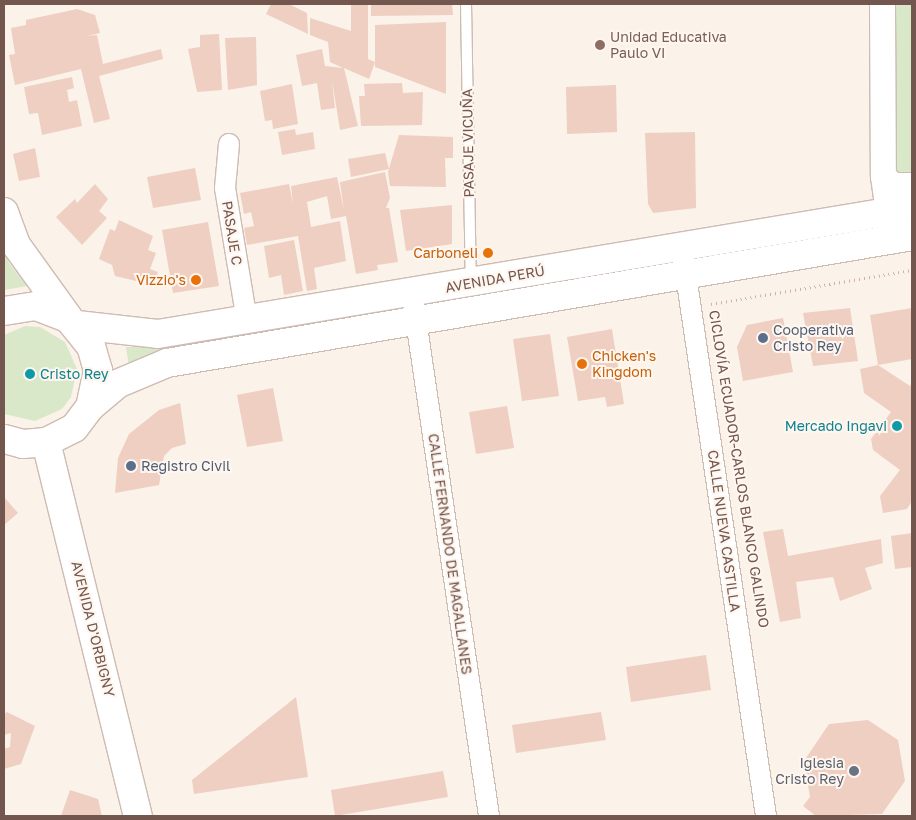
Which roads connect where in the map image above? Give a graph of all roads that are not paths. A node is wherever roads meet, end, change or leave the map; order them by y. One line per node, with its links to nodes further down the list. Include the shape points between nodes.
1 (466, 4): 11 (lane, PASAJE VICUÑA)
2 (882, 4): 4 (street)
3 (229, 144): 14 (street, PASAJE C, via 225,188)
4 (883, 176): 5 (street, via 893,185); 6 (street)
5 (912, 185)
6 (899, 210): 8 (street); 9 (main road, AVENIDA PERÚ)
7 (4, 212): 15 (main road, via 16,245)
8 (902, 238): 10 (main road, AVENIDA PERÚ)
9 (682, 247): 10 (street, CALLE NUEVA CASTILLA); 11 (main road, AVENIDA PERÚ)
10 (686, 276): 12 (main road, AVENIDA PERÚ); 21 (street, CALLE NUEVA CASTILLA)
11 (471, 283): 12 (main road, AVENIDA PERÚ)
12 (414, 306): 14 (main road, AVENIDA PERÚ); 16 (main road, AVENIDA PERÚ, via 167,363 117,384); 20 (street, CALLE FERNANDO DE MAGALLANES)
13 (4, 310): 15 (main road, AVENIDA PERÚ, via 36,306)
14 (247, 321): 15 (main road, AVENIDA PERÚ, via 158,334)
15 (73, 322): 16 (main road, via 91,346 98,370)
16 (90, 407): 18 (main road, via 74,428)
17 (4, 439): 18 (main road, via 23,444)
18 (46, 442): 19 (main road, AVENIDA D'ORBIGNY)
19 (138, 816)
20 (489, 816)
21 (766, 816)

